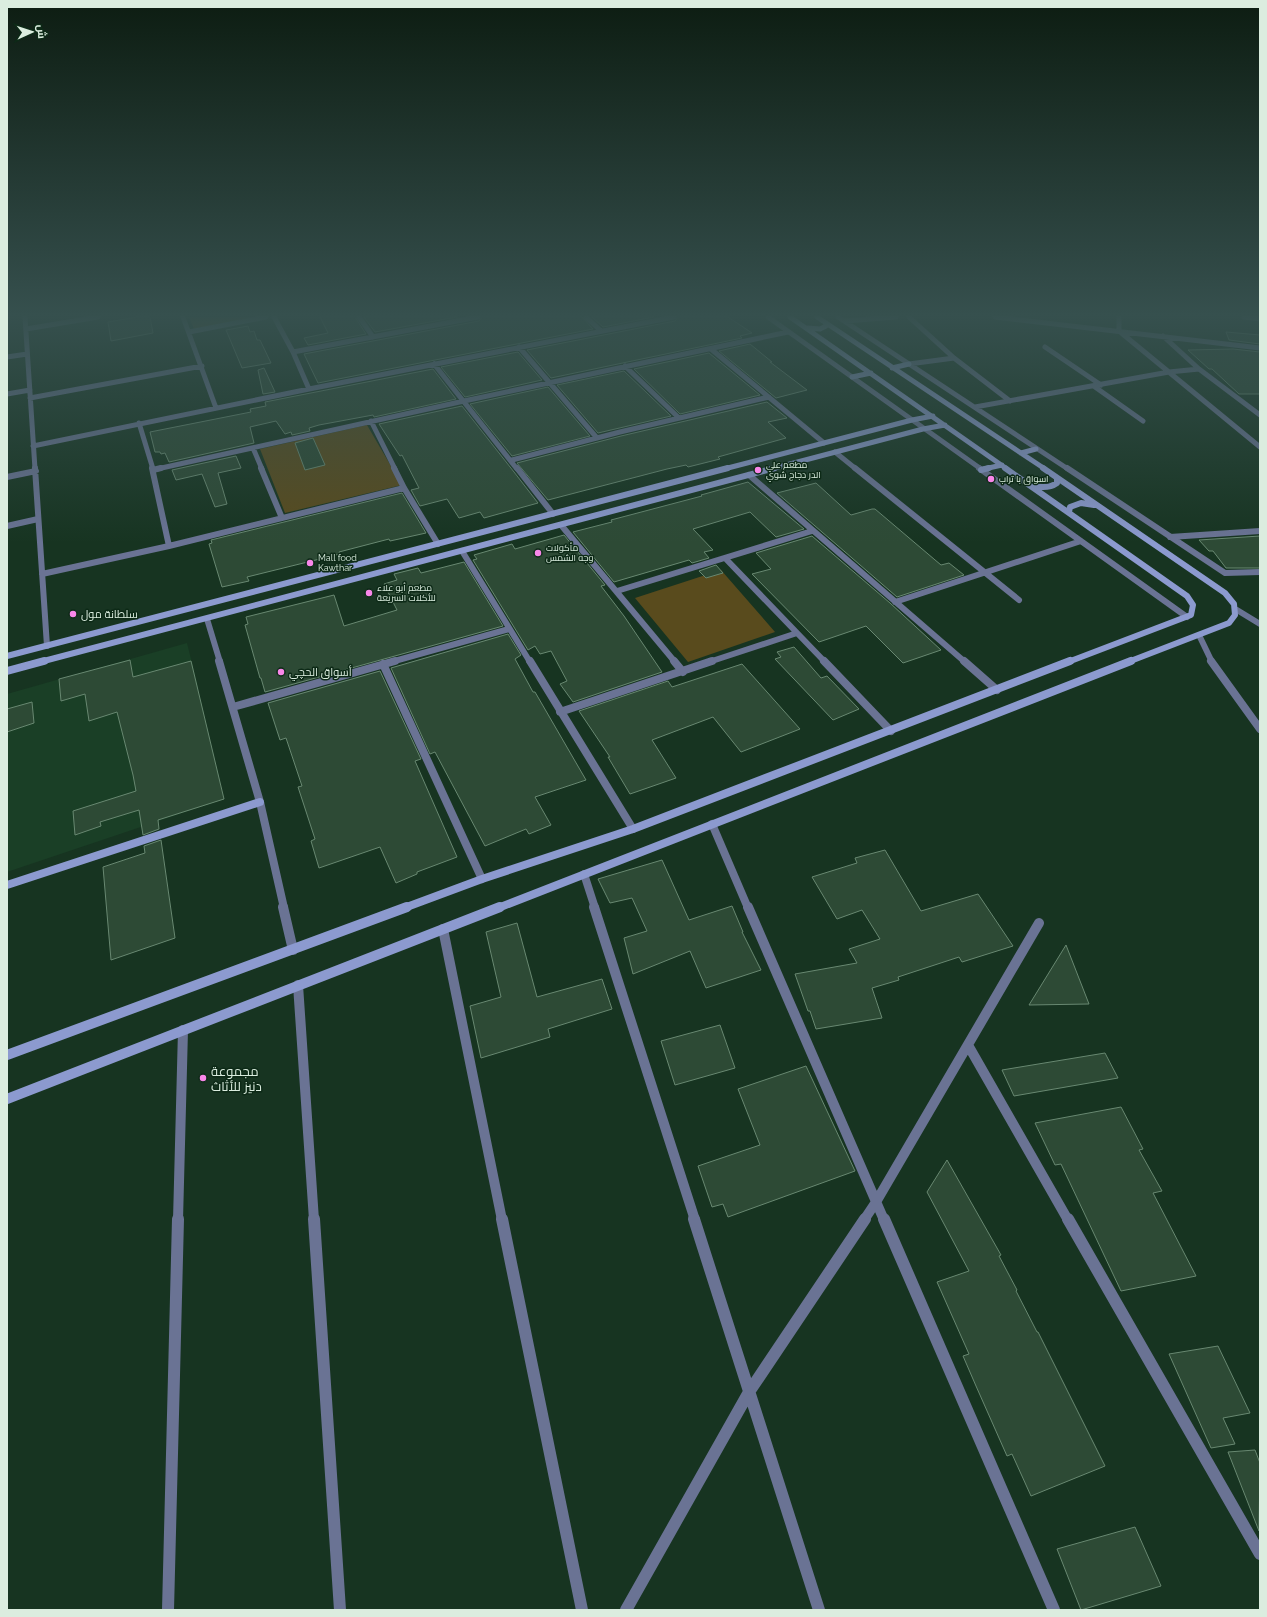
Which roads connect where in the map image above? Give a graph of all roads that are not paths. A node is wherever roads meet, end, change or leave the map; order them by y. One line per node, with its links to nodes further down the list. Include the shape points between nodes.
1 (30, 392): 20 (street)
2 (60, 392): 20 (street)
3 (211, 392): 23 (street)
4 (292, 392): 23 (street)
5 (457, 392): 21 (street)
6 (504, 392): 21 (street)
7 (556, 392): 34 (street)
8 (652, 392): 27 (street)
9 (764, 392): 19 (street)
10 (874, 392): 28 (street)
11 (899, 392): 26 (street)
12 (929, 392): 41 (street)
13 (952, 392): 24 (street)
14 (999, 392): 22 (street)
15 (1061, 392): 22 (street)
16 (1102, 392): 30 (street)
17 (1194, 392): 37 (street)
18 (1230, 392): 25 (street)
19 (769, 397): 27 (street); 35 (street)
20 (30, 398): 36 (street)
21 (464, 401): 29 (street); 42 (street)
22 (1010, 401): 24 (street)
23 (216, 408): 31 (street)
24 (975, 408): 39 (street)
25 (1260, 415)
26 (932, 416): 28 (street); 32 (street)
27 (679, 418): 34 (street)
28 (912, 420): 33 (street); 35 (street)
29 (371, 421): 38 (street); 51 (street)
30 (1143, 421)
31 (139, 423): 36 (street); 44 (street)
32 (945, 425): 33 (street); 43 (street)
33 (923, 428): 40 (street); 45 (street)
34 (597, 438): 42 (street)
35 (824, 443): 54 (street)
36 (33, 446): 46 (street)
37 (1260, 447)
38 (253, 448): 44 (street); 55 (street)
39 (1036, 449): 41 (street); 61 (street)
40 (835, 452): 47 (street); 67 (street)
41 (1020, 453): 49 (street)
42 (512, 460): 54 (street)
43 (1002, 465): 45 (street); 50 (street)
44 (153, 470): 64 (street)
45 (981, 470): 62 (street)
46 (36, 471): 48 (street); 56 (street)
47 (749, 475): 57 (street); 59 (street)
48 (7, 477)
49 (1057, 479): 50 (street, via 1057,483 1048,488); 52 (street)
50 (1030, 485): 53 (street)
51 (404, 488): 55 (street); 63 (street)
52 (1096, 506): 53 (street, via 1076,504 1070,507); 77 (street, via 1225,593 1233,599)
53 (1069, 512): 78 (street, via 1187,596 1192,601 1194,611)
54 (553, 514): 63 (street)
55 (282, 518): 64 (street)
56 (38, 519): 58 (street); 69 (street)
57 (561, 525): 65 (street); 71 (street)
58 (7, 526)
59 (812, 531): 66 (street); 75 (street)
60 (1260, 531): 61 (street)
61 (1170, 537): 68 (street, via 1224,573)
62 (1081, 541): 67 (street); 78 (street)
63 (438, 544): 70 (street)
64 (169, 546): 69 (street)
65 (462, 551): 73 (street); 81 (street)
66 (725, 558): 71 (street); 82 (street)
67 (984, 572): 74 (street); 75 (street)
68 (1260, 572)
69 (42, 574): 84 (street)
70 (282, 585): 72 (street); 73 (street, via 281,593)
71 (617, 591): 88 (street)
72 (240, 596): 76 (street, via 247,601); 84 (street)
73 (288, 597): 76 (street)
74 (1019, 600)
75 (895, 602): 89 (street)
76 (246, 608): 79 (street)
77 (1237, 610): 80 (street); 83 (street, via 1229,623)
78 (1187, 618): 89 (street)
79 (207, 619): 87 (street); 90 (street)
80 (1260, 624)
81 (509, 629): 86 (street); 91 (street)
82 (798, 633): 88 (street); 93 (street)
83 (1199, 634): 92 (street, via 1208,657); 95 (street)
84 (47, 646): 85 (street)
85 (7, 656)
86 (383, 664): 90 (street); 98 (street)
87 (7, 671)
88 (683, 672): 91 (street)
89 (997, 690): 93 (street)
90 (233, 707): 94 (street)
91 (560, 712): 96 (street)
92 (1260, 729)
93 (891, 731): 96 (street)
94 (260, 802): 99 (street); 102 (street)
95 (712, 824): 97 (street); 108 (street)
96 (633, 830): 98 (street)
97 (584, 874): 101 (street); 109 (street)
98 (482, 880): 102 (street)
99 (7, 885)
100 (1040, 923): 105 (street)
101 (442, 929): 103 (street); 113 (street)
102 (293, 950): 106 (street)
103 (298, 985): 104 (street); 112 (street)
104 (183, 1030): 107 (street); 111 (street)
105 (968, 1044): 108 (street); 110 (street)
106 (7, 1056)
107 (7, 1098)
108 (876, 1202): 109 (street); 116 (street)
109 (750, 1392): 114 (street); 115 (street)
110 (1260, 1554)
111 (168, 1610)
112 (340, 1610)
113 (582, 1610)
114 (626, 1610)
115 (819, 1610)
116 (1054, 1610)

